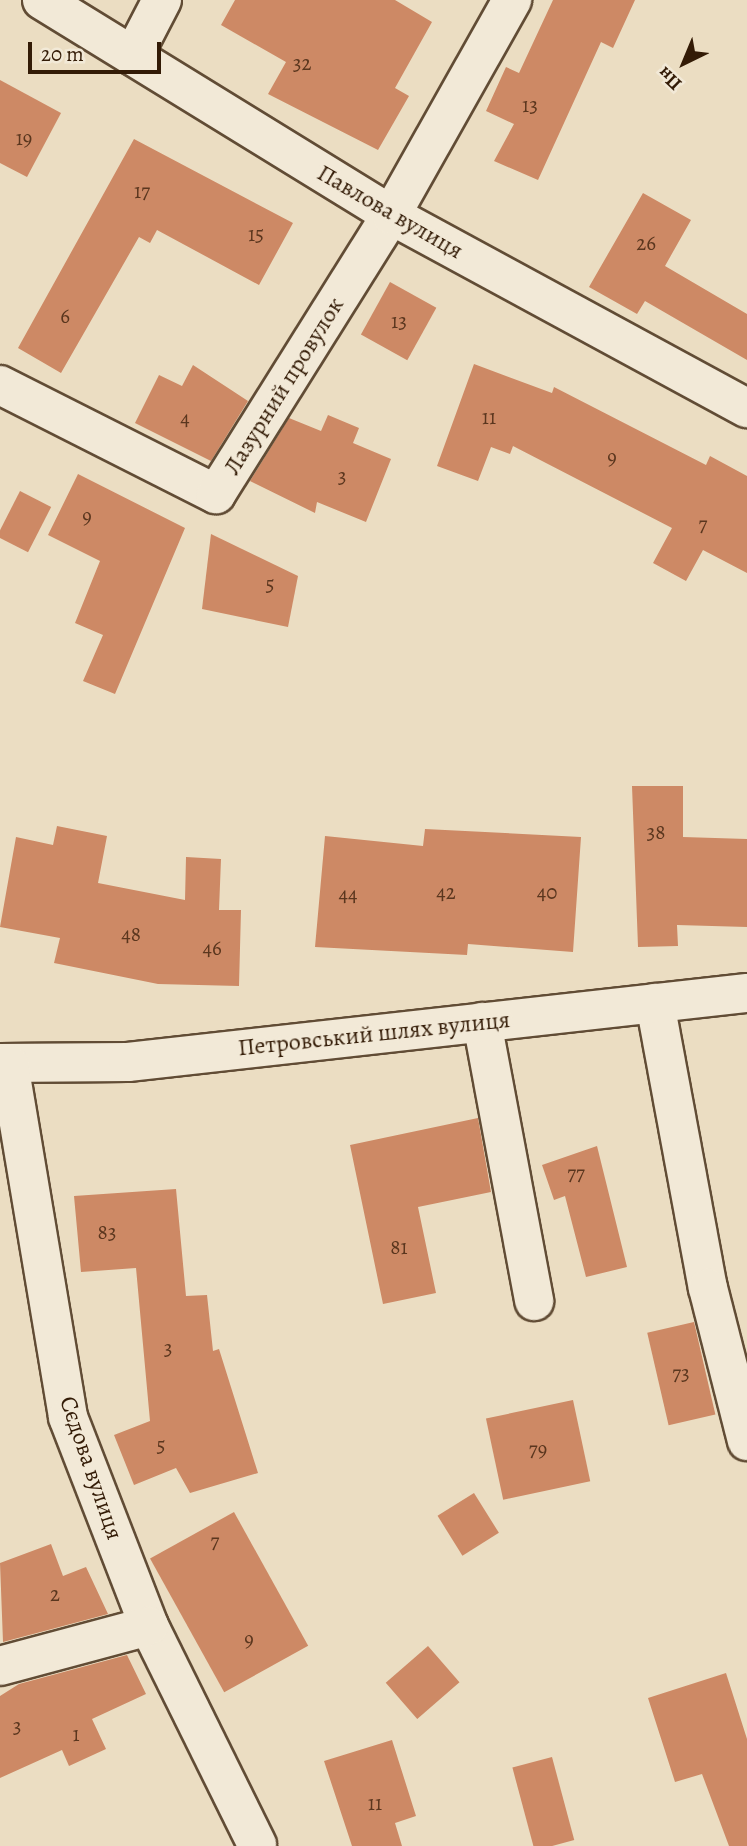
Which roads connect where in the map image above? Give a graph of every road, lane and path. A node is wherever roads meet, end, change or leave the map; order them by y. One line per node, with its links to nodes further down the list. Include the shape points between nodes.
1 (42, 0): 4 (street, Павлова вулиця)
2 (162, 0): 4 (street)
3 (512, 0): 5 (street)
4 (133, 57): 5 (street, Павлова вулиця)
5 (391, 215): 6 (street, Лазурний провулок, via 216,494); 7 (street, Павлова вулиця)
6 (0, 385)
7 (747, 408)
8 (747, 993): 9 (street, Петровський шлях вулиця)
9 (655, 1003): 10 (street, Петровський шлях вулиця); 13 (street, via 708,1288)
10 (482, 1022): 11 (street, Петровський шлях вулиця, via 128,1062); 12 (street)
11 (5, 1063): 14 (street, Сєдова вулиця, via 68,1417)
12 (534, 1301)
13 (747, 1441)
14 (149, 1626): 15 (street); 16 (street, Сєдова вулиця)
15 (0, 1666)
16 (257, 1845)

